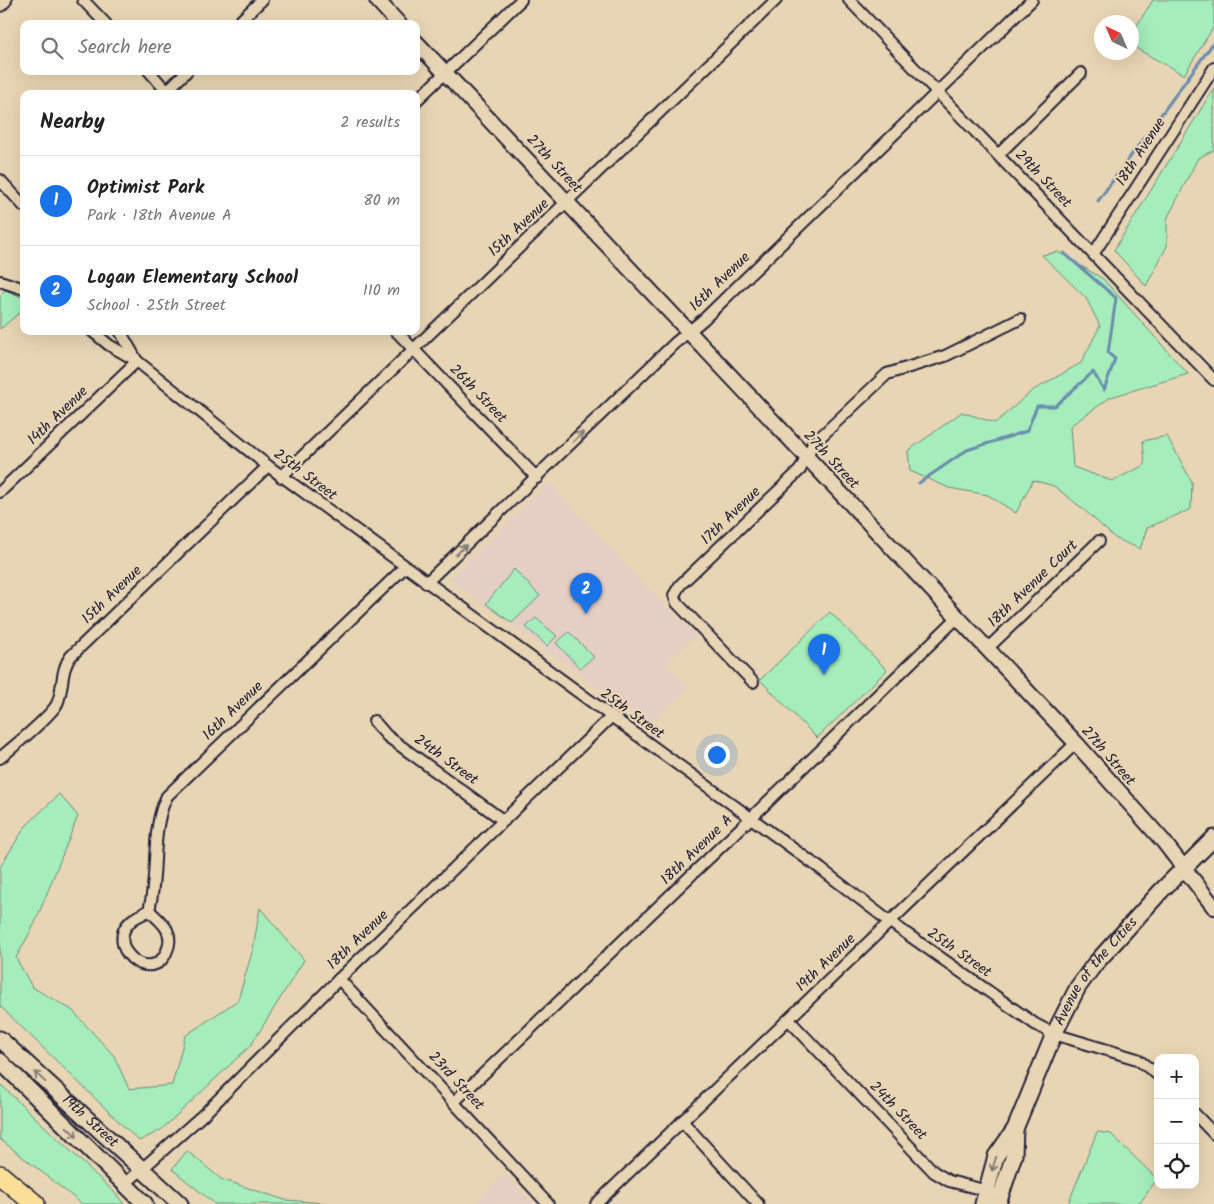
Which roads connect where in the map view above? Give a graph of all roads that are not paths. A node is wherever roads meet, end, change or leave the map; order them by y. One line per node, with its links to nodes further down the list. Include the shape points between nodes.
1 (4, 0): 9 (street)
2 (83, 0): 10 (street)
3 (262, 0): 11 (street)
4 (377, 0): 12 (street)
5 (521, 0): 15 (street)
6 (776, 0): 26 (street, 15th Avenue)
7 (849, 0): 21 (street, 29th Street)
8 (1032, 0): 21 (street, 16th Avenue)
9 (0, 4)
10 (102, 20)
11 (241, 20)
12 (396, 20)
13 (420, 46): 15 (street, 27th Street)
14 (1214, 68): 27 (street, 18th Avenue)
15 (446, 73): 22 (street); 26 (street, 27th Street)
16 (1081, 74): 23 (street)
17 (152, 75): 19 (street)
18 (183, 75): 20 (street)
19 (165, 90)
20 (170, 90)
21 (937, 92): 23 (street, 29th Street); 31 (street, 16th Avenue)
22 (420, 97)
23 (998, 155): 27 (street, 29th Street)
24 (0, 180): 25 (street)
25 (20, 202)
26 (568, 202): 31 (street, 27th Street); 35 (street, 15th Avenue)
27 (1094, 253): 37 (street, 29th Street)
28 (0, 281): 29 (street)
29 (20, 288)
30 (1020, 319): 38 (street, 17th Avenue, via 945,356 887,374 813,444)
31 (689, 332): 38 (street, 27th Street); 41 (street, 16th Avenue, one-way to 31)
32 (97, 335): 36 (street)
33 (122, 335): 36 (street, 25th Street)
34 (400, 335): 35 (street, 26th Street)
35 (413, 348): 40 (street, 15th Avenue); 41 (street, 26th Street)
36 (137, 361): 39 (street, 25th Street); 42 (street, 14th Avenue)
37 (1214, 380)
38 (806, 458): 46 (street, 27th Street); 48 (street, 17th Avenue, via 800,470 683,582 674,595 677,603)
39 (268, 466): 40 (street, 25th Street); 52 (street, 15th Avenue, via 71,656 64,668 55,708)
40 (281, 477): 44 (street, 25th Street)
41 (537, 478): 45 (street, 16th Avenue, one-way to 41)
42 (0, 492)
43 (1098, 541): 47 (street, 18th Avenue Court)
44 (404, 568): 45 (street, 25th Street); 58 (street, 16th Avenue, via 167,796 160,812)
45 (426, 583): 49 (street, 25th Street)
46 (957, 618): 47 (street, 27th Street); 53 (street, 18th Avenue A)
47 (988, 648): 51 (street, 27th Street)
48 (753, 682)
49 (611, 717): 53 (street, 25th Street); 54 (street, 18th Avenue)
50 (374, 721): 54 (street, 24th Street, via 387,736)
51 (1076, 743): 56 (street, 27th Street); 59 (street, 19th Avenue)
52 (0, 758)
53 (751, 818): 59 (street, 25th Street); 66 (street, 18th Avenue A)
54 (504, 821): 60 (street, 18th Avenue)
55 (1214, 838): 56 (main road, Avenue of the Cities)
56 (1183, 866): 57 (street, 27th Street); 62 (main road, Avenue of the Cities, via 1094,965 1078,987)
57 (1214, 907)
58 (149, 910): 58 (street, via 133,919 122,943 128,957 138,964 155,964 169,947 168,932)
59 (890, 922): 61 (street, 19th Avenue); 62 (street, 25th Street)
60 (339, 979): 66 (street, 23rd Street); 71 (street, 18th Avenue, via 205,1113)
61 (789, 1020): 68 (street, 19th Avenue); 74 (street, 24th Street, via 934,1172)
62 (1054, 1034): 65 (street, 25th Street, via 1137,1059); 69 (main road, Avenue of the Cities)
63 (0, 1040): 71 (main road, 19th Street, one-way to 63)
64 (0, 1061): 73 (main road, 19th Street, one-way to 73)
65 (1154, 1072)
66 (455, 1101): 79 (street, 23rd Street)
67 (1199, 1118): 70 (street)
68 (682, 1121): 80 (street, 19th Avenue); 81 (street)
69 (1015, 1129): 74 (main road, Avenue of the Cities, one-way to 74, via 996,1156); 75 (main road, Avenue of the Cities, via 1014,1155)
70 (1214, 1134)
71 (141, 1171): 73 (street, 18th Avenue); 78 (main road, 19th Street)
72 (0, 1175): 76 (highway)
73 (125, 1184): 77 (main road, 19th Street)
74 (984, 1198): 75 (street, 24th Street)
75 (1000, 1198)
76 (35, 1204)
77 (145, 1204)
78 (180, 1204)
79 (548, 1204)
80 (596, 1204)
81 (758, 1204)

